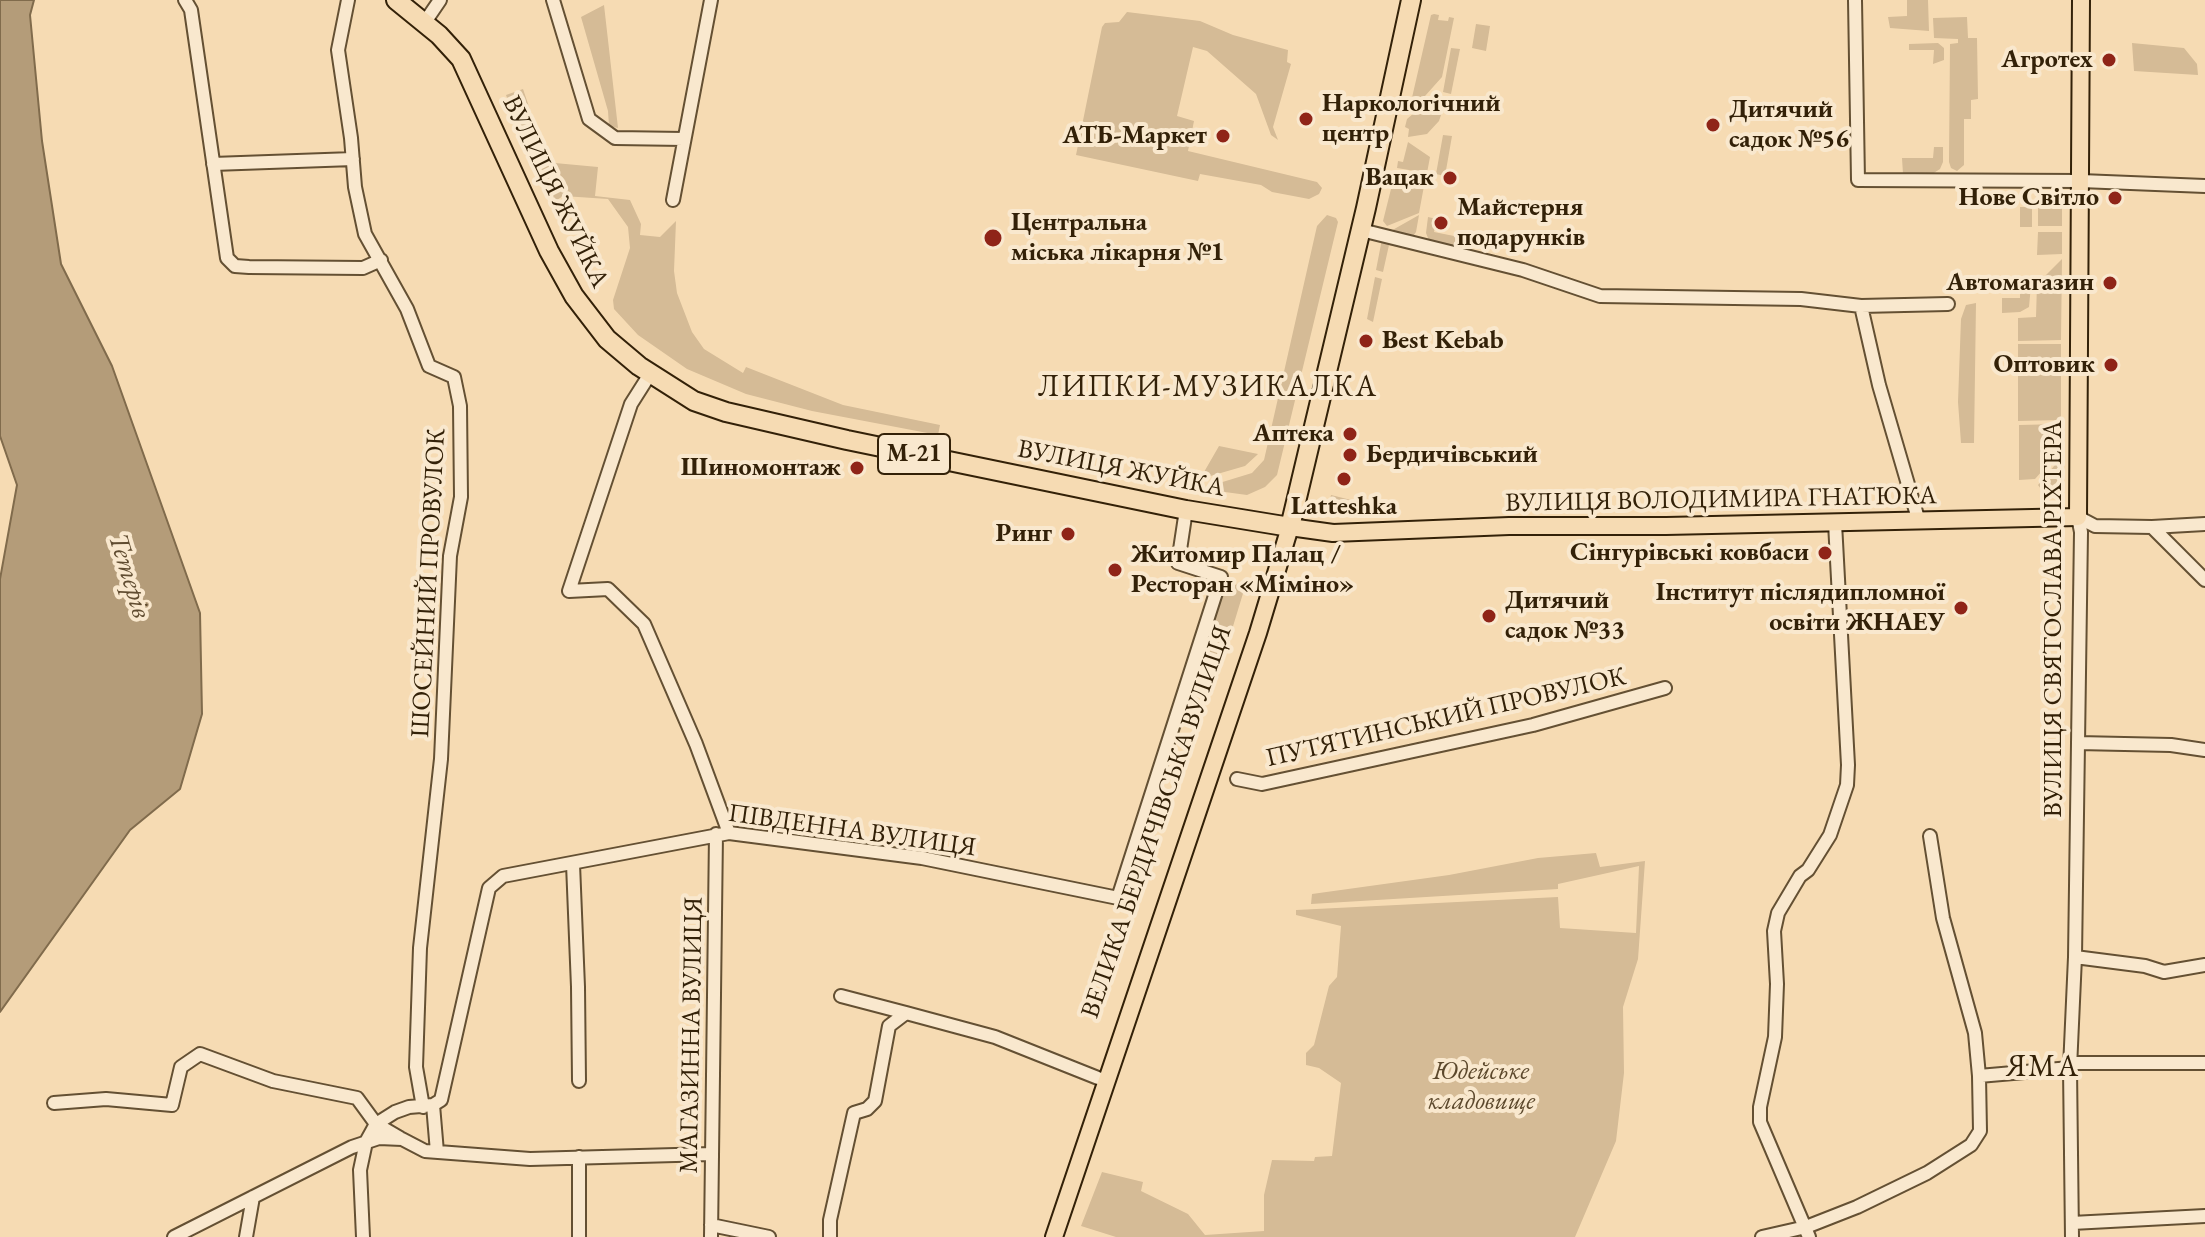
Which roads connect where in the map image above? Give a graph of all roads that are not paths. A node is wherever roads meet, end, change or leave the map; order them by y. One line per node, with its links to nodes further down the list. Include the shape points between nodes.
1 (185, 0): 14 (street, via 191,10)
2 (348, 0): 13 (street, ШОСЕЙНИЙ ПРОВУЛОК, via 338,50)
3 (396, 0): 11 (highway, ВУЛИЦЯ ЖУЙКА / М-21)
4 (440, 0): 11 (street)
5 (553, 0): 12 (street, via 589,119 615,138)
6 (711, 0): 12 (street)
7 (1404, 0): 28 (highway, ВЕЛИКА БЕРДИЧІВСЬКА ВУЛИЦЯ)
8 (1411, 0): 18 (highway, ВЕЛИКА БЕРДИЧІВСЬКА ВУЛИЦЯ)
9 (1855, 0): 15 (street, via 1858,180)
10 (2081, 0): 15 (main road, ВУЛИЦЯ СВЯТОСЛАВА РІХТЕРА)
11 (425, 22): 22 (highway, ВУЛИЦЯ ЖУЙКА / М-21, via 461,59 574,296 607,339)
12 (684, 139): 17 (street)
13 (353, 159): 14 (street); 19 (street, ШОСЕЙНИЙ ПРОВУЛОК, via 365,234)
14 (213, 164): 19 (street, via 227,258 235,266 363,268)
15 (2081, 181): 16 (street); 24 (main road, ВУЛИЦЯ СВЯТОСЛАВА РІХТЕРА)
16 (2205, 186)
17 (673, 200)
18 (1361, 230): 21 (street, via 1523,270 1600,296 1801,299); 28 (highway, ВЕЛИКА БЕРДИЧІВСЬКА ВУЛИЦЯ)
19 (381, 260): 48 (street, ШОСЕЙНИЙ ПРОВУЛОК, via 429,366 454,377 460,406 461,497 450,556 441,759 420,948 416,1067)
20 (1948, 304): 21 (street)
21 (1861, 306): 25 (street)
22 (650, 374): 23 (highway, ВУЛИЦЯ ЖУЙКА / М-21, via 694,401 726,412); 35 (street, via 631,404 569,591 608,589 644,624 696,744)
23 (1186, 510): 28 (highway, ВУЛИЦЯ ЖУЙКА / М-21); 35 (street, ПІВДЕННА ВУЛИЦЯ, via 1178,563 1221,577 1118,898 922,858)
24 (2078, 517): 25 (main road, ВУЛИЦЯ ВОЛОДИМИРА ГНАТЮКА); 29 (street, ВУЛИЦЯ ВОЛОДИМИРА ГНАТЮКА, via 2095,526); 32 (street, ВУЛИЦЯ СВЯТОСЛАВА РІХТЕРА)
25 (1919, 522): 26 (main road, ВУЛИЦЯ ВОЛОДИМИРА ГНАТЮКА)
26 (1835, 523): 28 (main road, ВУЛИЦЯ ВОЛОДИМИРА ГНАТЮКА, via 1333,533); 59 (street, via 1847,785 1830,835 1778,913 1775,1037 1760,1107 1760,1122)
27 (2205, 524): 29 (street, ВУЛИЦЯ ВОЛОДИМИРА ГНАТЮКА)
28 (1284, 526): 45 (main road, ВЕЛИКА БЕРДИЧІВСЬКА ВУЛИЦЯ); 67 (main road, ВЕЛИКА БЕРДИЧІВСЬКА ВУЛИЦЯ, via 1258,633)
29 (2152, 527): 30 (street)
30 (2205, 580)
31 (1665, 688): 34 (street, ПУТЯТИНСЬКИЙ ПРОВУЛОК, via 1533,725 1262,784)
32 (2078, 743): 33 (street); 38 (street, ВУЛИЦЯ СВЯТОСЛАВА РІХТЕРА)
33 (2205, 750)
34 (1237, 779)
35 (722, 834): 37 (street, ПІВДЕННА ВУЛИЦЯ); 53 (street, МАГАЗИННА ВУЛИЦЯ)
36 (1930, 836): 44 (street, via 1943,918 1975,1033)
37 (573, 864): 46 (street); 48 (street, ПІВДЕННА ВУЛИЦЯ, via 503,876 489,888 446,1084 441,1100)
38 (2075, 957): 39 (street, via 2164,972); 43 (street, ВУЛИЦЯ СВЯТОСЛАВА РІХТЕРА)
39 (2205, 965)
40 (841, 996): 41 (street)
41 (906, 1013): 45 (street, via 995,1037); 65 (street, via 889,1026 875,1101 854,1113)
42 (2205, 1063): 43 (street)
43 (2070, 1065): 44 (street); 57 (street, ВУЛИЦЯ СВЯТОСЛАВА РІХТЕРА)
44 (1979, 1076): 59 (street, via 1982,1121 1971,1145)
45 (1098, 1078): 66 (main road, ВЕЛИКА БЕРДИЧІВСЬКА ВУЛИЦЯ)
46 (579, 1081)
47 (54, 1103): 49 (street, via 106,1099 172,1105 181,1067 200,1054 273,1081 357,1098)
48 (428, 1106): 49 (street, via 409,1107); 52 (street)
49 (376, 1124): 50 (street); 51 (street)
50 (402, 1139): 51 (street); 52 (street)
51 (366, 1142): 55 (street); 62 (street, via 360,1170)
52 (437, 1152): 54 (street)
53 (712, 1154): 54 (street); 58 (street, МАГАЗИННА ВУЛИЦЯ)
54 (579, 1157): 63 (street)
55 (253, 1197): 60 (street); 61 (street)
56 (2205, 1216): 57 (street)
57 (2072, 1223): 69 (street, ВУЛИЦЯ СВЯТОСЛАВА РІХТЕРА)
58 (711, 1231): 64 (street)
59 (1808, 1232): 68 (street)
60 (174, 1237)
61 (246, 1237)
62 (363, 1237)
63 (579, 1237)
64 (769, 1237)
65 (830, 1237)
66 (1044, 1237)
67 (1054, 1237)
68 (1762, 1237)
69 (2072, 1237)

